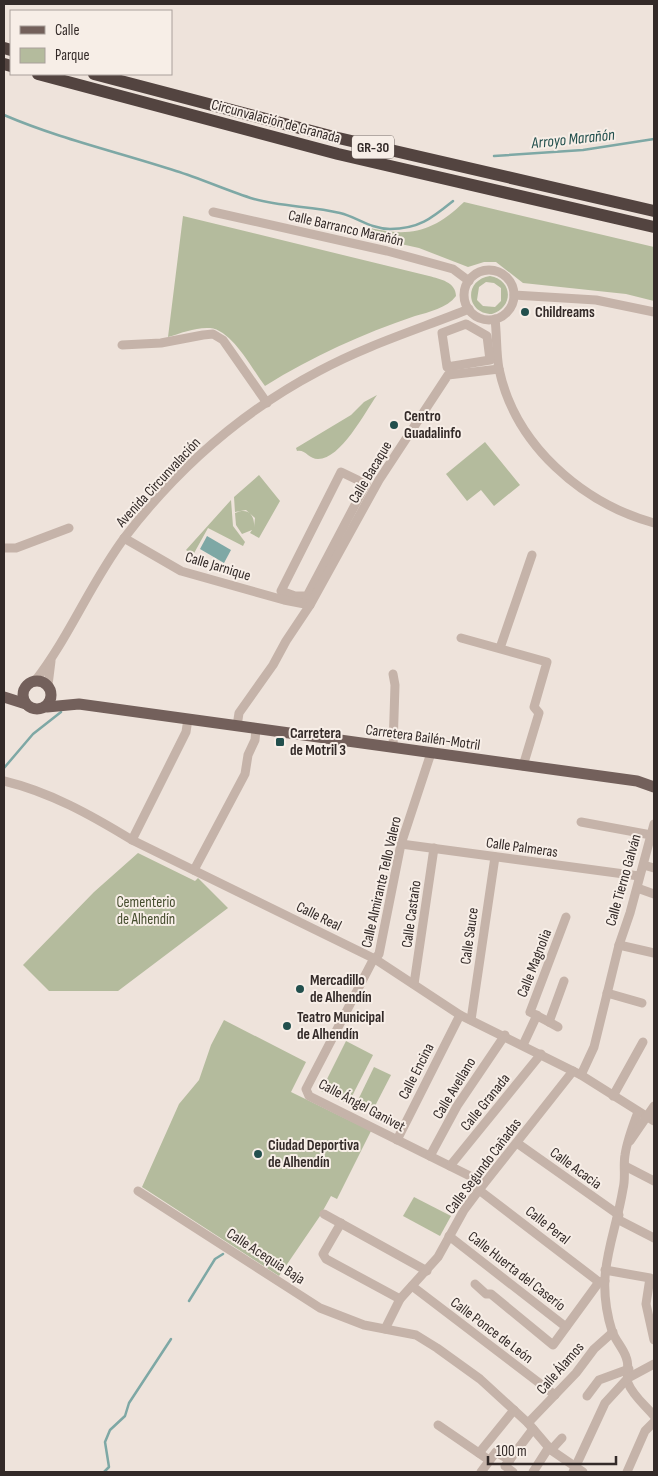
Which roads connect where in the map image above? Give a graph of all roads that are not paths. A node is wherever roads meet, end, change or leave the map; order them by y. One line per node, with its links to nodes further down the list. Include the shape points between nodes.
1 (42, 75): 5 (highway, Circunvalación de Granada / GR-30, via 338,154)
2 (98, 75): 3 (highway, Circunvalación de Granada / GR-30, via 334,137)
3 (654, 211)
4 (213, 212): 6 (street, Calle Barranco Marañón, via 387,251 453,269)
5 (654, 227)
6 (468, 280): 7 (street, via 479,272 493,270 506,276); 8 (street, via 464,295)
7 (514, 295): 9 (street, via 596,300); 10 (street, via 511,308)
8 (469, 309): 10 (street, via 480,318); 14 (street, Avenida Circunvalación, via 345,358)
9 (654, 312)
10 (494, 319): 13 (street)
11 (466, 324): 11 (street, via 488,336 490,360 447,366 442,333)
12 (122, 345): 14 (street, via 161,343 213,334 223,340)
13 (499, 368): 15 (street, via 519,420 554,466 600,501); 21 (street, Calle Bacaque, via 448,375 379,480)
14 (267, 402): 17 (street, Avenida Circunvalación, via 201,453)
15 (654, 524)
16 (70, 528): 18 (street, via 16,548)
17 (124, 538): 21 (street, Calle Jarnique, via 182,571); 24 (street, Avenida Circunvalación, via 96,580)
18 (4, 548)
19 (532, 555): 23 (street)
20 (281, 591): 20 (street, via 341,472 366,484 307,596)
21 (310, 605): 34 (street, Calle Bacaque, via 239,713)
22 (461, 638): 23 (street)
23 (500, 648): 38 (street, via 548,662 534,707 539,713)
24 (51, 661): 26 (street); 27 (street)
25 (393, 674): 36 (street)
26 (30, 684): 27 (main road); 28 (main road); 30 (main road, via 23,696)
27 (50, 689): 31 (main road, Carretera Bailén-Motril); 32 (main road, via 51,699)
28 (4, 692)
29 (4, 696): 30 (main road)
30 (26, 704): 32 (main road, via 35,710)
31 (79, 704): 32 (main road, Carretera Bailén-Motril); 33 (main road, Carretera Bailén-Motril)
32 (47, 706)
33 (188, 719): 34 (main road, Carretera Bailén-Motril); 44 (street, via 186,732)
34 (238, 726): 35 (main road, Carretera Bailén-Motril)
35 (256, 729): 36 (main road, Carretera Bailén-Motril); 48 (street, via 245,774)
36 (393, 748): 37 (main road, Carretera Bailén-Motril)
37 (431, 753): 38 (main road, Carretera Bailén-Motril); 45 (street, Calle Almirante Tello Valero)
38 (523, 766): 40 (main road, Carretera Bailén-Motril)
39 (4, 781): 44 (street, Calle Real, via 43,792)
40 (651, 784)
41 (581, 822): 43 (street)
42 (654, 824): 43 (street, Calle Tierno Galván)
43 (651, 835): 49 (street, Calle Tierno Galván)
44 (132, 840): 48 (street, Calle Real)
45 (401, 844): 46 (street, Calle Palmeras); 55 (street, Calle Almirante Tello Valero, via 379,954)
46 (434, 848): 47 (street, Calle Palmeras); 57 (street, Calle Castaño)
47 (495, 857): 49 (street, Calle Palmeras); 62 (street, Calle Sauce)
48 (194, 870): 55 (street, Calle Real)
49 (640, 876): 53 (street, Calle Tierno Galván)
50 (640, 889): 51 (street)
51 (654, 894)
52 (566, 918): 61 (street, Calle Magnolia, via 530,1012)
53 (619, 945): 54 (street, Calle Tierno Galván); 58 (street, Calle Tierno Galván)
54 (654, 953)
55 (375, 959): 57 (street, Calle Real); 74 (street, Calle Ángel Ganivet, via 306,1089 309,1096)
56 (564, 981): 63 (street)
57 (414, 984): 60 (street, Calle Real)
58 (607, 993): 59 (street); 69 (street, Calle Tierno Galván, via 594,1047)
59 (642, 1003)
60 (460, 1015): 62 (street, Calle Real); 74 (street, Calle Encina)
61 (537, 1015): 63 (street, Calle Magnolia); 67 (street, Calle Magnolia)
62 (471, 1020): 65 (street, Calle Real)
63 (549, 1022): 64 (street, Calle Magnolia)
64 (558, 1027)
65 (505, 1036): 67 (street, Calle Real); 77 (street, Calle Avellano, via 458,1106)
66 (643, 1042): 70 (street)
67 (523, 1045): 68 (street, Calle Real)
68 (541, 1054): 69 (street, Calle Real); 78 (street, Calle Granada)
69 (576, 1073): 70 (street, Calle Real); 76 (street, Calle Segundo Cañadas)
70 (613, 1096): 72 (street, Calle Real)
71 (654, 1106): 73 (street)
72 (638, 1112): 73 (street, Calle Real); 75 (street)
73 (651, 1119): 75 (street)
74 (397, 1140): 77 (street, Calle Ángel Ganivet)
75 (630, 1141): 79 (street)
76 (517, 1142): 81 (street, Calle Segundo Cañadas); 84 (street, Calle Acacia)
77 (430, 1156): 78 (street, Calle Ángel Ganivet)
78 (450, 1166): 81 (street, Calle Ángel Ganivet)
79 (625, 1166): 80 (street); 84 (street)
80 (654, 1181)
81 (482, 1186): 86 (street, Calle Segundo Cañadas); 90 (street, Calle Peral)
82 (138, 1191): 95 (street, Calle Acequia Baja, via 320,1308 364,1325)
83 (324, 1214): 85 (street)
84 (618, 1217): 87 (street, Calle Acacia); 89 (street, via 608,1247)
85 (340, 1223): 88 (street); 93 (street, via 323,1254 326,1259)
86 (449, 1236): 88 (street, Calle Segundo Cañadas); 94 (street, Calle Huerta del Caserío)
87 (654, 1238)
88 (427, 1270): 92 (street, Calle Segundo Cañadas)
89 (605, 1270): 90 (street); 97 (street, via 650,1278 646,1304)
90 (602, 1281): 94 (street, Calle Huerta del Caserío); 96 (street)
91 (475, 1284): 94 (street, via 553,1345)
92 (412, 1286): 93 (street, Calle Segundo Cañadas); 100 (street, Calle Ponce de León)
93 (400, 1299): 95 (street, Calle Segundo Cañadas)
94 (566, 1327)
95 (386, 1329): 102 (street, Calle Acequia Baja, via 416,1335 438,1348 480,1379)
96 (613, 1332): 99 (street, via 626,1356); 100 (street, Calle Álamos)
97 (654, 1340)
98 (654, 1364): 99 (street)
99 (629, 1374): 101 (street, via 599,1380); 103 (street, via 628,1382 636,1396); 111 (street, via 605,1403)
100 (555, 1395): 105 (street, Calle Álamos)
101 (586, 1396)
102 (514, 1410): 105 (street, Calle Acequia Baja); 108 (street)
103 (654, 1417): 115 (street)
104 (438, 1425): 108 (street)
105 (530, 1426): 107 (street, Calle Acequia Baja); 110 (street, Calle Álamos)
106 (562, 1438): 107 (street)
107 (550, 1449): 111 (street, Calle Acequia Baja); 114 (street)
108 (479, 1453): 109 (street)
109 (489, 1460): 110 (street, via 496,1452); 112 (street)
110 (510, 1460): 113 (street, via 505,1466)
111 (577, 1471)
112 (481, 1472)
113 (513, 1472)
114 (532, 1472)
115 (627, 1472)

